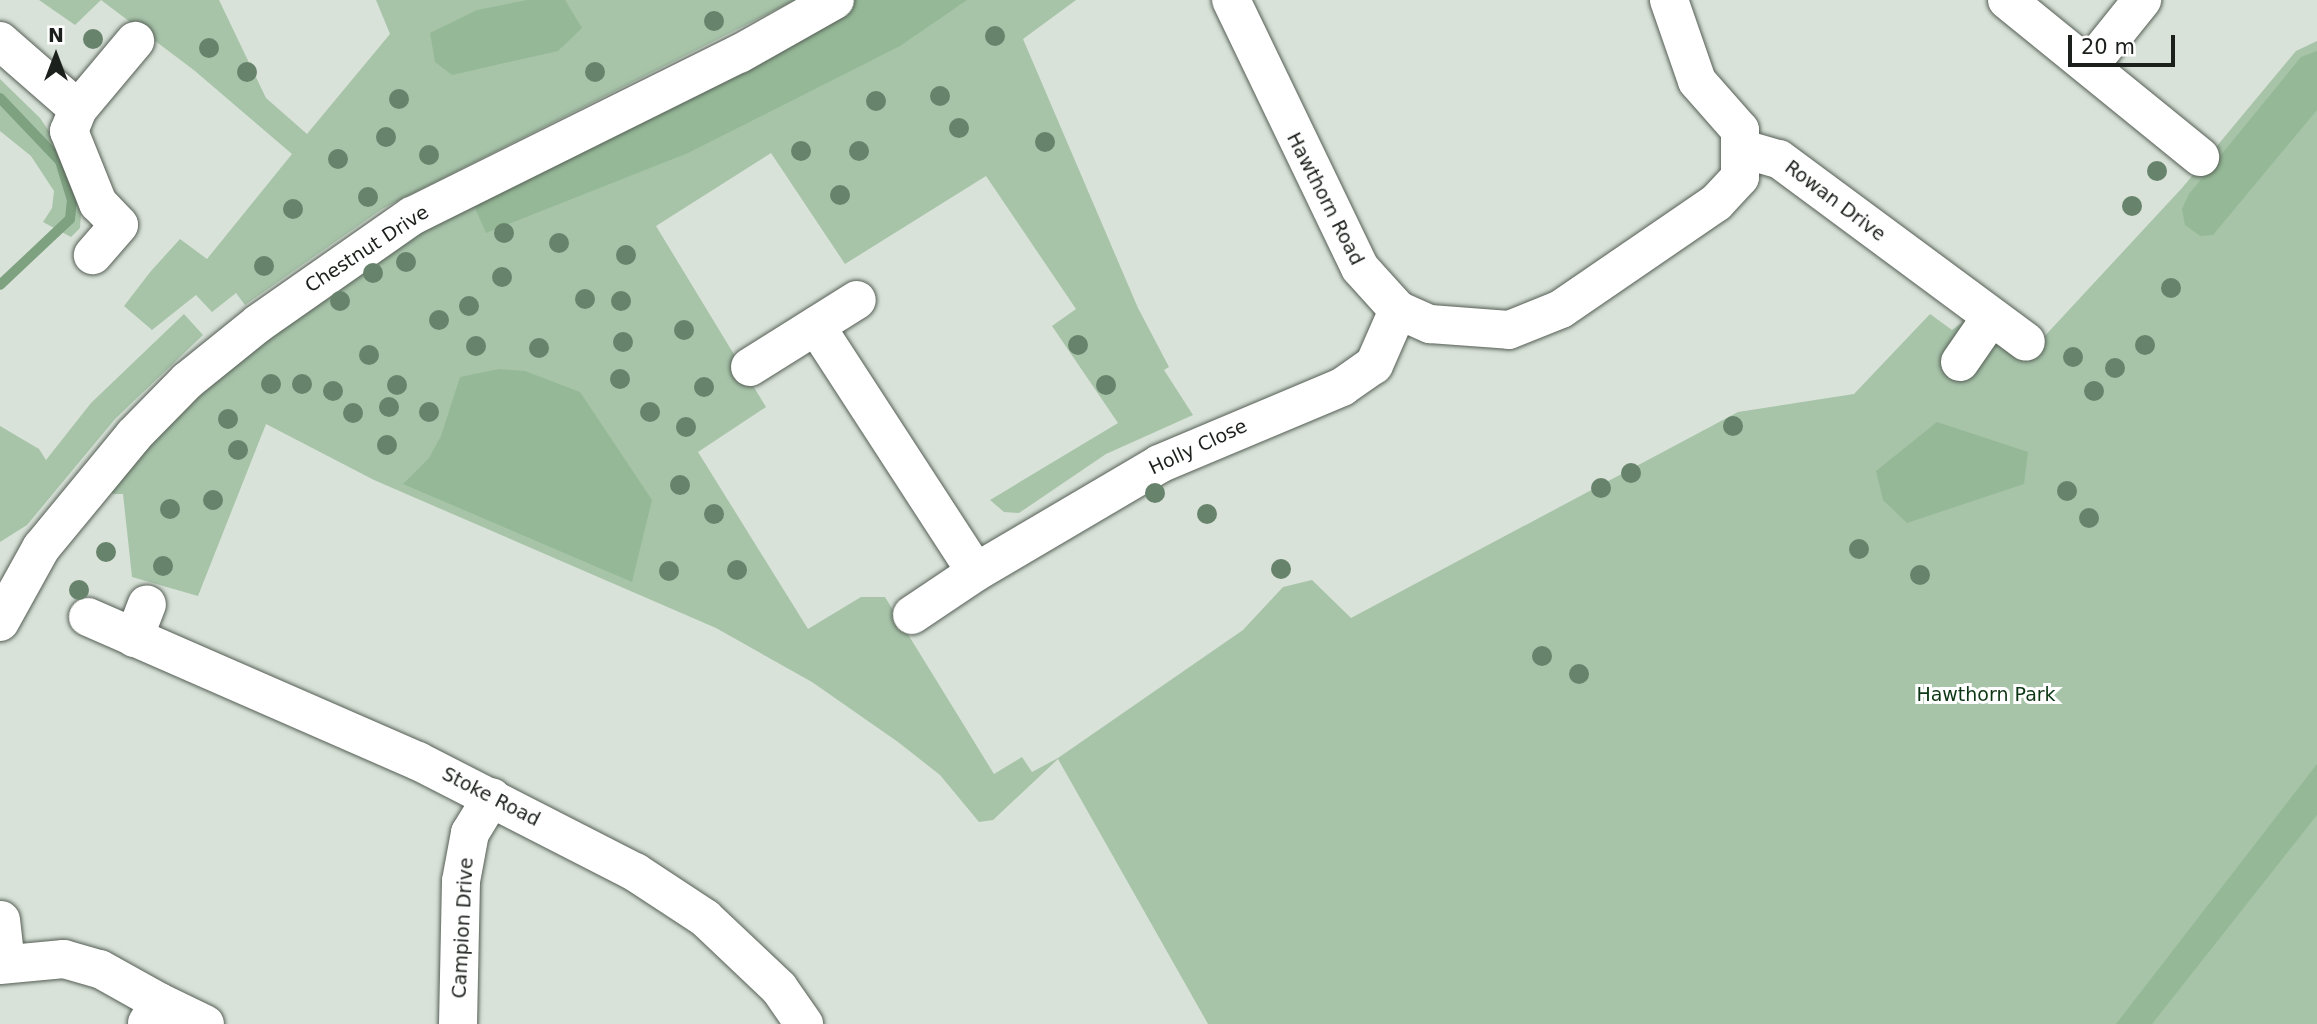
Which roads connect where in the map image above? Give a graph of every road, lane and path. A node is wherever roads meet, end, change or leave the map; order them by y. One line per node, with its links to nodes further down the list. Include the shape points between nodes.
1 (835, 0): 21 (street, Chestnut Drive, via 739,54 412,216 343,261 187,381 89,487)
2 (1231, 0): 14 (street, Hawthorn Road, via 1360,268)
3 (1669, 0): 10 (street, via 1697,81 1740,131)
4 (2007, 0): 8 (street)
5 (2142, 0): 8 (street)
6 (0, 41): 9 (street)
7 (135, 41): 9 (street)
8 (2089, 66): 11 (street)
9 (78, 108): 12 (street, via 69,131 98,203 119,225)
10 (1743, 149): 14 (street, via 1740,177 1716,203 1561,309 1509,330 1459,329); 15 (street, Rowan Drive, via 1779,159)
11 (2200, 156)
12 (93, 255)
13 (857, 300): 16 (street)
14 (1398, 310): 20 (street, Holly Close, via 1374,365 1342,387 1159,464)
15 (1991, 317): 17 (street, Rowan Drive); 18 (street)
16 (816, 326): 19 (street); 20 (street)
17 (2026, 342)
18 (1960, 362)
19 (750, 367)
20 (976, 572): 22 (street, Holly Close)
21 (3, 605)
22 (912, 615)
23 (88, 617): 24 (street, Stoke Road, via 140,621)
24 (492, 797): 29 (street, Campion Drive, via 470,833 461,881); 30 (street, Stoke Road, via 635,872 705,918 779,988)
25 (1, 920): 26 (street)
26 (3, 964): 27 (street, via 64,959 100,970)
27 (153, 1013): 28 (street)
28 (205, 1024)
29 (458, 1024)
30 (804, 1024)

